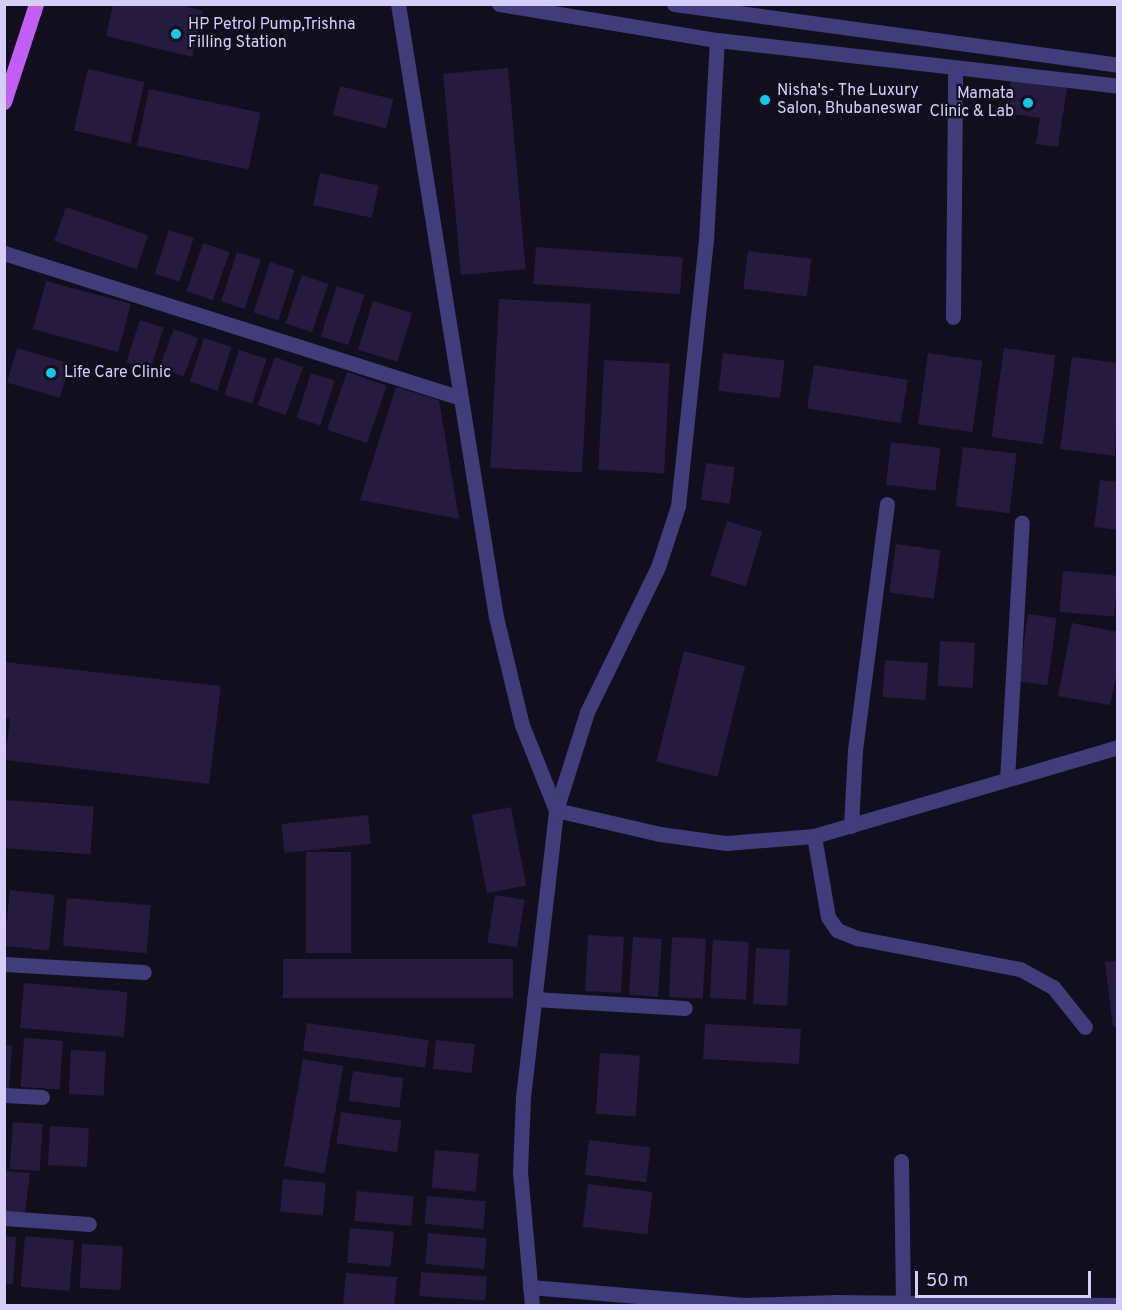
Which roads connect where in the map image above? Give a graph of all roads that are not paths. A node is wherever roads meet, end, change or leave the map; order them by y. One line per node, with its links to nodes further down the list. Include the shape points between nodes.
1 (36, 4): 10 (main road)
2 (399, 4): 13 (street)
3 (499, 4): 6 (street)
4 (674, 4): 5 (street)
5 (736, 10): 7 (street)
6 (717, 40): 8 (street); 18 (street, via 705,252 678,506 654,577 587,712)
7 (1118, 65)
8 (955, 68): 9 (street); 12 (street)
9 (1118, 86)
10 (4, 102)
11 (4, 254): 13 (street)
12 (953, 317)
13 (461, 398): 18 (street, via 496,617 522,725)
14 (887, 504): 19 (street, via 855,750)
15 (1022, 522): 17 (street)
16 (1118, 747): 17 (street)
17 (1007, 780): 19 (street)
18 (556, 810): 20 (street, via 660,834 726,843); 23 (street)
19 (851, 826): 20 (street)
20 (814, 836): 25 (street, via 828,917 837,930 857,939 1020,969 1053,987)
21 (4, 964): 22 (street)
22 (144, 972)
23 (534, 999): 24 (street); 31 (street, via 523,1097 520,1172)
24 (685, 1008)
25 (1085, 1027)
26 (4, 1095): 27 (street)
27 (42, 1098)
28 (901, 1161): 32 (street)
29 (4, 1218): 30 (street)
30 (89, 1224)
31 (530, 1287): 32 (street, via 744,1305); 33 (street)
32 (903, 1303): 34 (street)
33 (532, 1305)
34 (1118, 1305)

